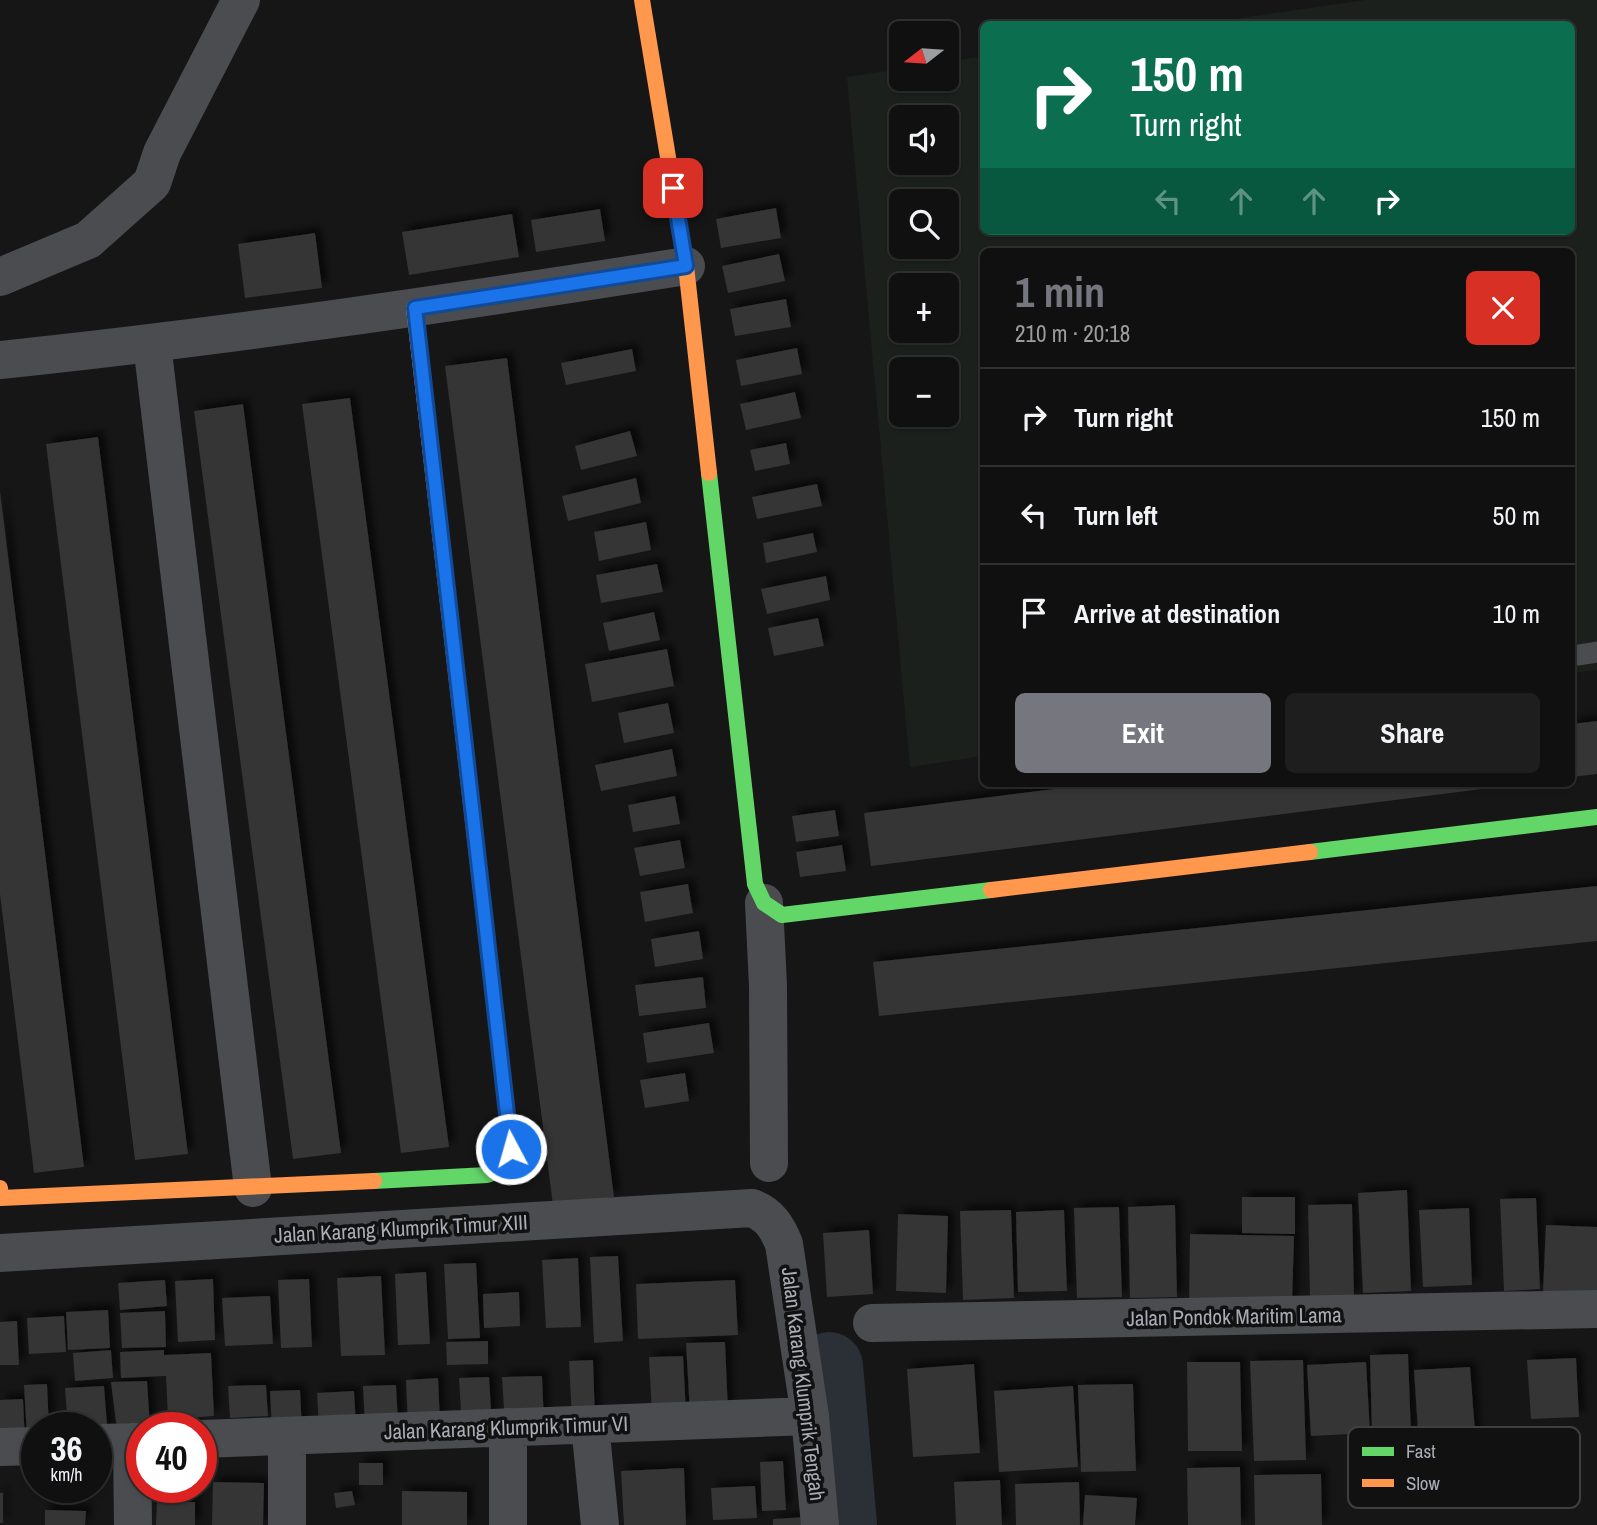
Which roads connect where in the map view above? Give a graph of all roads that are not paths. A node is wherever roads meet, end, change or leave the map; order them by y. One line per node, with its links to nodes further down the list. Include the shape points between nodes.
1 (241, 0): 4 (street, via 157,168 88,240)
2 (642, 0): 3 (street)
3 (686, 266): 5 (street); 11 (street, via 755,884)
4 (0, 277)
5 (415, 308): 6 (street); 14 (street, via 511,1149 503,1169 487,1175)
6 (152, 344): 7 (street); 14 (street)
7 (0, 360)
8 (1597, 653): 9 (lane)
9 (1575, 656)
10 (1597, 817): 11 (street, via 782,915)
11 (764, 903): 12 (street)
12 (769, 1163)
13 (0, 1188): 14 (street, via 1,1198)
14 (253, 1188)
15 (784, 1244): 16 (street, Jalan Karang Klumprik Timur XIII, via 764,1212 752,1208); 19 (street, Jalan Karang Klumprik Tengah)
16 (0, 1253)
17 (1597, 1309): 18 (street, Jalan Pondok Maritim Lama)
18 (872, 1323)
19 (810, 1416): 20 (street, Jalan Karang Klumprik Timur VI); 31 (street, Jalan Karang Klumprik Tengah)
20 (590, 1424): 21 (street, Jalan Karang Klumprik Timur VI); 30 (street)
21 (508, 1427): 22 (street, Jalan Karang Klumprik Timur VI); 29 (street)
22 (286, 1436): 23 (street, Jalan Karang Klumprik Timur VI); 28 (street)
23 (217, 1438)
24 (123, 1442): 27 (street)
25 (21, 1446): 26 (street)
26 (0, 1447)
27 (133, 1525)
28 (287, 1525)
29 (508, 1525)
30 (600, 1525)
31 (820, 1525)

